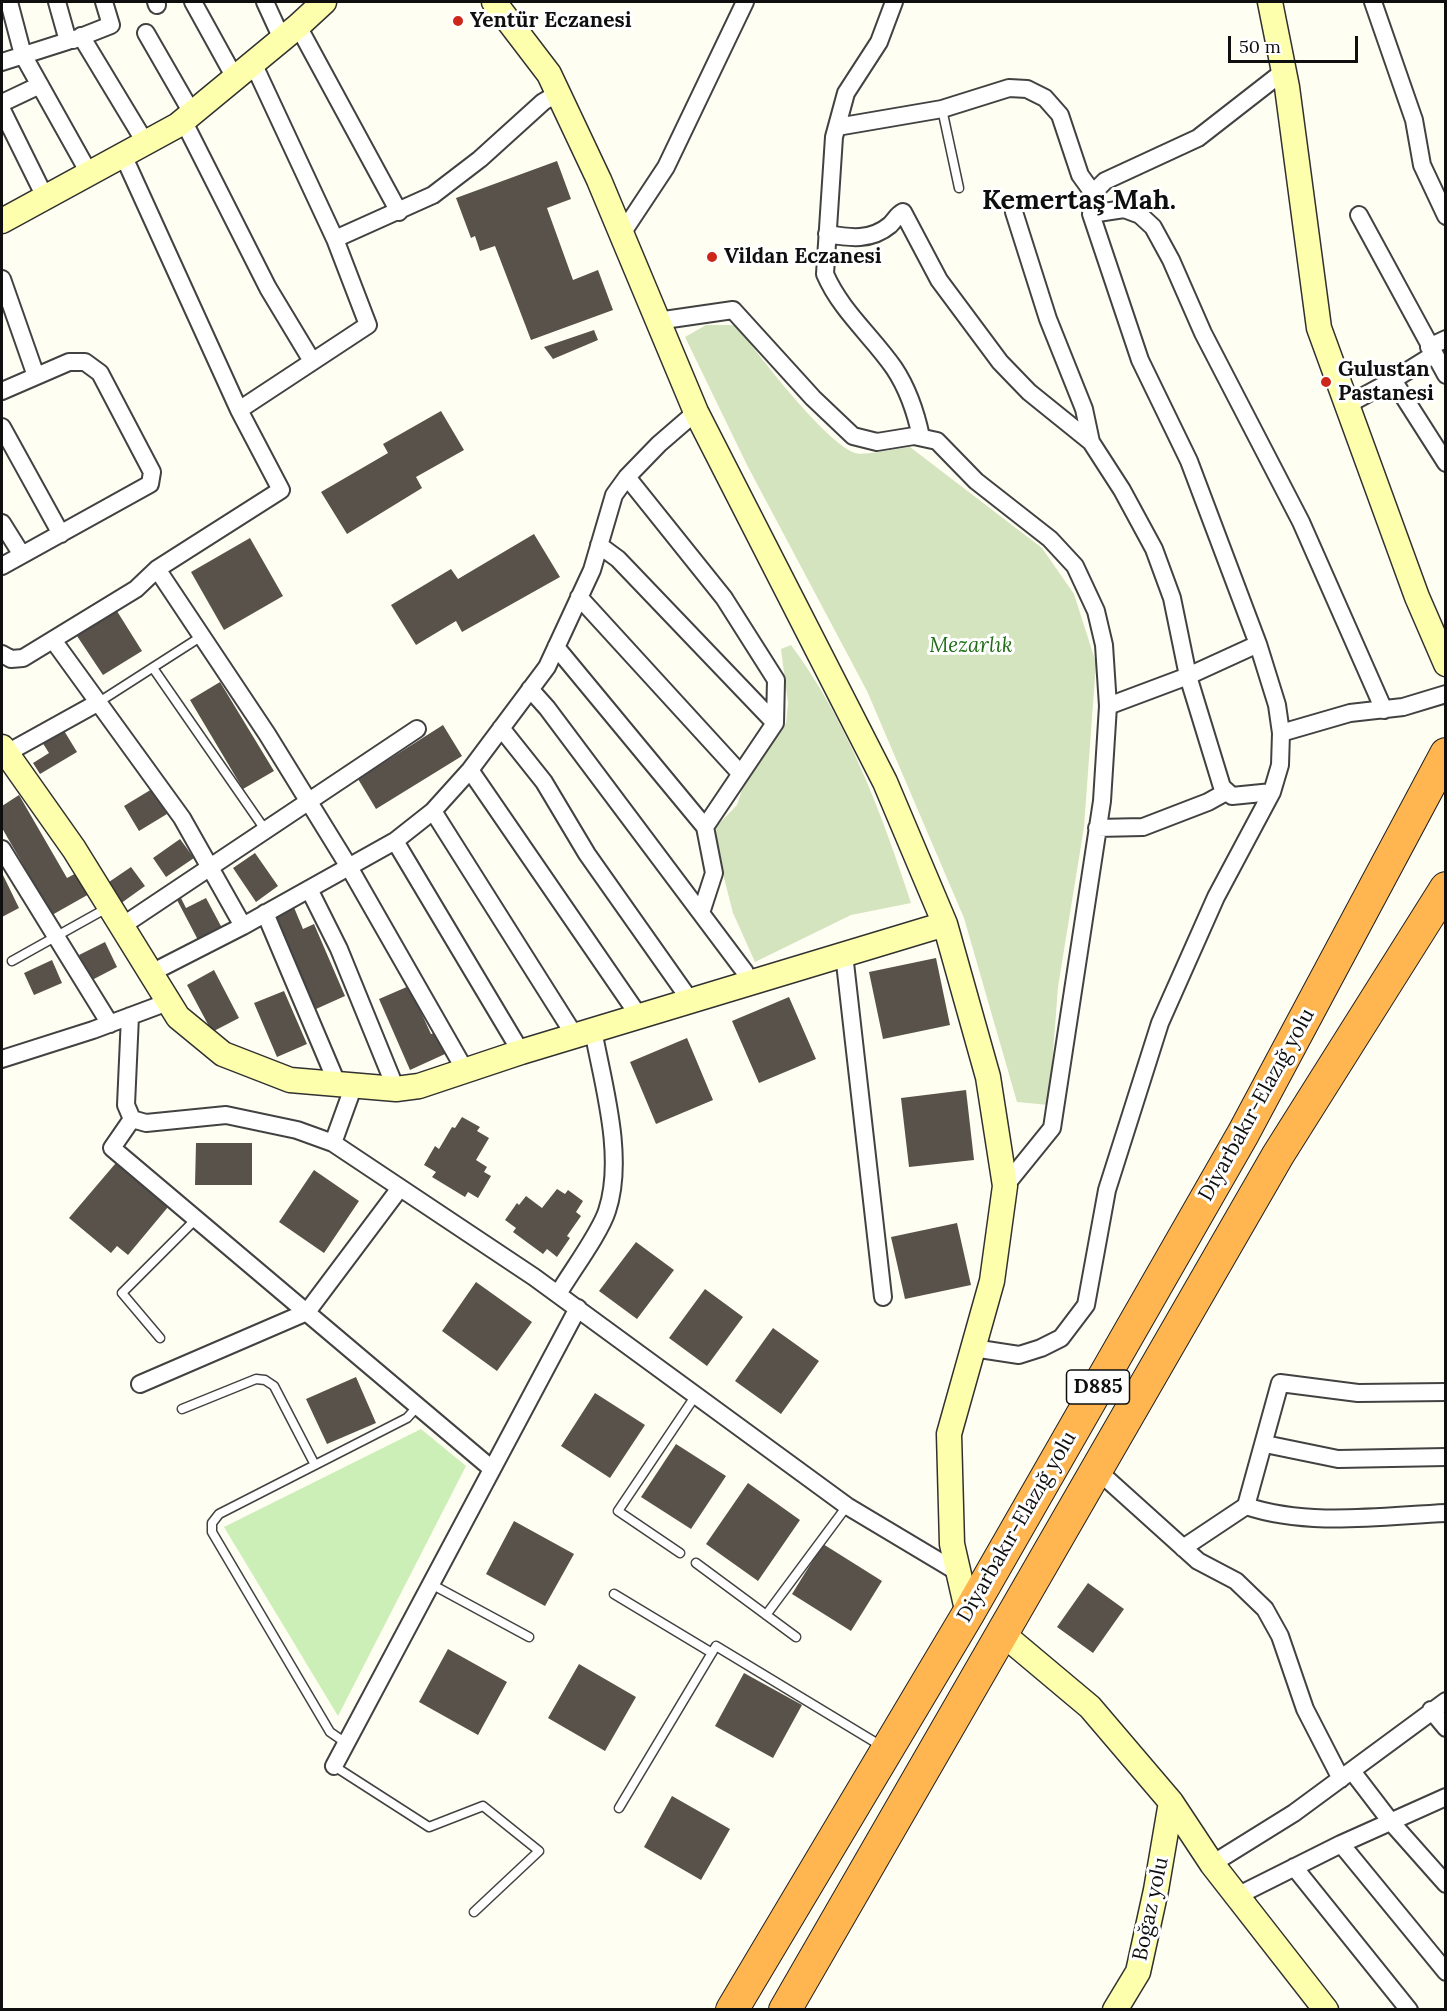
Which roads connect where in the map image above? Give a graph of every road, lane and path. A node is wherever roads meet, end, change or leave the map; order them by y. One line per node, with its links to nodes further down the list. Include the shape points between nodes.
1 (9, 2): 15 (street)
2 (57, 2): 14 (street)
3 (104, 2): 14 (street, via 111,25)
4 (193, 2): 17 (street)
5 (265, 2): 13 (street)
6 (324, 2): 13 (street)
7 (494, 2): 20 (street, via 549,74)
8 (745, 2): 39 (street, via 666,167)
9 (894, 2): 25 (street, via 879,42 846,93)
10 (1270, 2): 18 (street)
11 (1373, 2): 36 (street, via 1414,120 1422,165)
12 (146, 33): 24 (street)
13 (290, 33): 17 (street); 32 (street)
14 (75, 39): 15 (street); 26 (street)
15 (23, 55): 16 (street); 19 (street)
16 (2, 62)
17 (244, 70): 24 (street); 40 (street)
18 (1284, 71): 30 (street, via 1198,138 1105,181); 50 (street, via 1319,328)
19 (40, 85): 21 (street); 28 (street)
20 (558, 93): 32 (street, via 433,195); 39 (street)
21 (2, 103)
22 (942, 109): 25 (street); 29 (lane); 30 (street, via 1009,88 1045,98 1060,115 1080,175)
23 (2, 110): 31 (street)
24 (188, 117): 26 (street); 45 (street, via 268,288)
25 (837, 127): 38 (street)
26 (145, 142): 27 (street)
27 (123, 155): 28 (street); 51 (street)
28 (89, 173): 31 (street)
29 (959, 188)
30 (1093, 193): 34 (street)
31 (45, 197): 37 (street)
32 (399, 212): 40 (street)
33 (1014, 212): 55 (street, via 1048,319 1084,409)
34 (1091, 214): 67 (street, via 1140,360 1189,461); 77 (street, via 1124,209 1140,215 1153,227 1301,522)
35 (1359, 215): 44 (street)
36 (1446, 216)
37 (2, 221)
38 (827, 234): 54 (street, via 825,274 832,291 894,368 915,409); 55 (street, via 867,237 884,229 903,212 939,280 1000,362 1029,392)
39 (621, 236): 42 (street)
40 (335, 239): 45 (street, via 368,325)
41 (2, 279): 47 (street)
42 (657, 321): 52 (street); 54 (street, via 734,310 813,398 854,436 877,442)
43 (1446, 339): 44 (street)
44 (1431, 351): 46 (street); 48 (street)
45 (312, 361): 51 (street)
46 (1446, 375)
47 (36, 376): 49 (street); 59 (street, via 69,362 85,362 100,373 152,472 150,484)
48 (1393, 380): 50 (street); 56 (street)
49 (2, 391)
50 (1347, 405): 70 (street, via 1417,597)
51 (239, 410): 63 (street, via 281,490)
52 (696, 412): 57 (street); 102 (street, via 885,782)
53 (2, 427): 59 (street)
54 (921, 437): 76 (street, via 937,441 976,481 1050,539 1075,566 1096,611 1104,645)
55 (1091, 442): 72 (street, via 1154,549 1172,598)
56 (1446, 463)
57 (627, 477): 60 (street, via 614,495); 78 (street, via 724,598 763,656 776,680)
58 (2, 523): 61 (street)
59 (61, 534): 61 (street)
60 (599, 545): 64 (street); 78 (street, via 618,559)
61 (22, 555): 62 (street)
62 (2, 566)
63 (157, 569): 65 (street); 66 (street, via 136,589)
64 (579, 597): 68 (street); 85 (street)
65 (202, 636): 71 (lane); 88 (street)
66 (53, 640): 69 (street, via 24,658 11,659); 75 (street)
67 (1258, 644): 72 (street); 81 (street, via 1277,705)
68 (556, 647): 73 (street); 90 (street)
69 (2, 654)
70 (1446, 664)
71 (153, 668): 75 (lane); 92 (lane)
72 (1188, 676): 76 (street); 86 (street)
73 (530, 689): 79 (street); 100 (street)
74 (1446, 694): 77 (street)
75 (99, 702): 82 (street); 96 (street, via 182,818)
76 (1108, 706): 91 (street)
77 (1383, 710): 81 (street, via 1350,713)
78 (775, 723): 85 (street)
79 (501, 728): 84 (street); 109 (street, via 544,782 587,854)
80 (417, 729): 88 (street)
81 (1281, 733): 87 (street, via 1280,765)
82 (4, 750): 101 (street)
83 (1446, 754): 150 (highway, Diyarbakır-Elazığ yolu / D885, via 1244,1134)
84 (470, 770): 89 (street); 112 (street)
85 (740, 773): 90 (street)
86 (1226, 792): 87 (street, via 1239,796); 91 (street, via 1143,827)
87 (1272, 792): 130 (street, via 1216,897 1160,1023 1107,1190 1086,1305 1061,1338 1041,1348 1019,1355)
88 (309, 802): 92 (street); 95 (street)
89 (433, 811): 93 (street); 114 (street)
90 (705, 827): 100 (street, via 714,873)
91 (1097, 828): 122 (street, via 1052,1128)
92 (266, 831): 96 (street)
93 (395, 841): 95 (street); 115 (street)
94 (2, 849): 104 (street)
95 (349, 867): 98 (street); 117 (street)
96 (210, 868): 101 (street); 103 (street)
97 (1446, 888): 140 (highway, Diyarbakır-Elazığ yolu / D885, via 1278,1155)
98 (309, 889): 99 (street); 119 (street, via 339,949)
99 (265, 913): 103 (street); 118 (street)
100 (701, 913): 107 (street)
101 (116, 916): 104 (lane); 108 (street)
102 (945, 924): 105 (street); 122 (street, via 988,1077)
103 (243, 926): 108 (street)
104 (55, 938): 106 (lane); 113 (street)
105 (844, 954): 109 (street); 126 (street)
106 (12, 961)
107 (745, 972)
108 (151, 973): 110 (street)
109 (690, 1000): 112 (street)
110 (168, 1002): 111 (street); 118 (street, via 177,1017 223,1054 290,1080)
111 (130, 1016): 113 (street); 120 (street, via 126,1105)
112 (639, 1016): 114 (street)
113 (110, 1024): 116 (street)
114 (584, 1033): 115 (street); 125 (street, via 610,1122 614,1178 607,1212)
115 (521, 1052): 117 (street)
116 (2, 1059)
117 (465, 1071): 119 (street)
118 (346, 1084): 119 (street); 121 (street)
119 (396, 1089)
120 (132, 1119): 121 (street, via 146,1124 226,1115 297,1130); 124 (street, via 112,1148)
121 (333, 1143): 123 (street)
122 (1005, 1186): 130 (street, via 992,1281)
123 (400, 1188): 125 (street); 128 (street)
124 (196, 1219): 128 (street); 129 (lane, via 122,1293)
125 (558, 1294): 127 (street)
126 (883, 1298)
127 (578, 1308): 133 (street); 139 (street)
128 (307, 1312): 131 (street); 134 (street)
129 (160, 1338)
130 (973, 1348): 147 (street, via 949,1434 952,1545)
131 (140, 1384)
132 (1446, 1392): 136 (street, via 1358,1393 1280,1383)
133 (696, 1394): 141 (street); 145 (lane, via 618,1511)
134 (418, 1406): 138 (lane, via 407,1418); 139 (street)
135 (182, 1409): 138 (lane, via 256,1379 265,1380 274,1386)
136 (1265, 1444): 137 (street, via 1338,1459); 142 (street)
137 (1446, 1457)
138 (315, 1465): 159 (lane, via 219,1514 212,1523 212,1532 330,1732)
139 (492, 1468): 148 (street)
140 (1097, 1470): 144 (street); 152 (highway, Diyarbakır-Elazığ yolu / D885)
141 (846, 1506): 147 (street); 151 (lane)
142 (1246, 1506): 143 (street, via 1267,1513 1335,1518); 144 (street)
143 (1446, 1513)
144 (1183, 1548): 162 (street, via 1198,1561 1236,1581 1265,1609 1280,1636 1305,1709)
145 (680, 1553)
146 (696, 1563): 151 (lane)
147 (959, 1573): 150 (street)
148 (431, 1584): 153 (lane); 159 (street)
149 (614, 1594): 155 (lane)
150 (968, 1614): 160 (highway, Diyarbakır-Elazığ yolu / D885)
151 (766, 1615): 154 (lane)
152 (1003, 1634): 163 (street, via 1090,1707); 175 (highway, Diyarbakır-Elazığ yolu / D885)
153 (529, 1637)
154 (796, 1637)
155 (712, 1653): 160 (lane, via 716,1646); 165 (lane)
156 (1446, 1701): 157 (street)
157 (1431, 1710): 158 (street); 162 (street)
158 (1446, 1728)
159 (346, 1743): 161 (street)
160 (887, 1749): 174 (highway, Diyarbakır-Elazığ yolu / D885)
161 (334, 1766): 172 (lane, via 429,1827 483,1806 539,1851)
162 (1346, 1775): 166 (street); 168 (street)
163 (1172, 1802): 168 (street); 176 (street, Boğaz yolu, via 1138,1972)
164 (1443, 1802): 166 (street)
165 (619, 1808)
166 (1390, 1822): 167 (street); 170 (street)
167 (1341, 1844): 169 (street); 173 (street)
168 (1212, 1864): 171 (street)
169 (1294, 1867): 171 (street); 178 (street)
170 (1446, 1884)
171 (1237, 1896): 177 (street)
172 (474, 1912)
173 (1446, 1972)
174 (732, 2010)
175 (785, 2010)
176 (1114, 2010)
177 (1326, 2010)
178 (1409, 2010)

